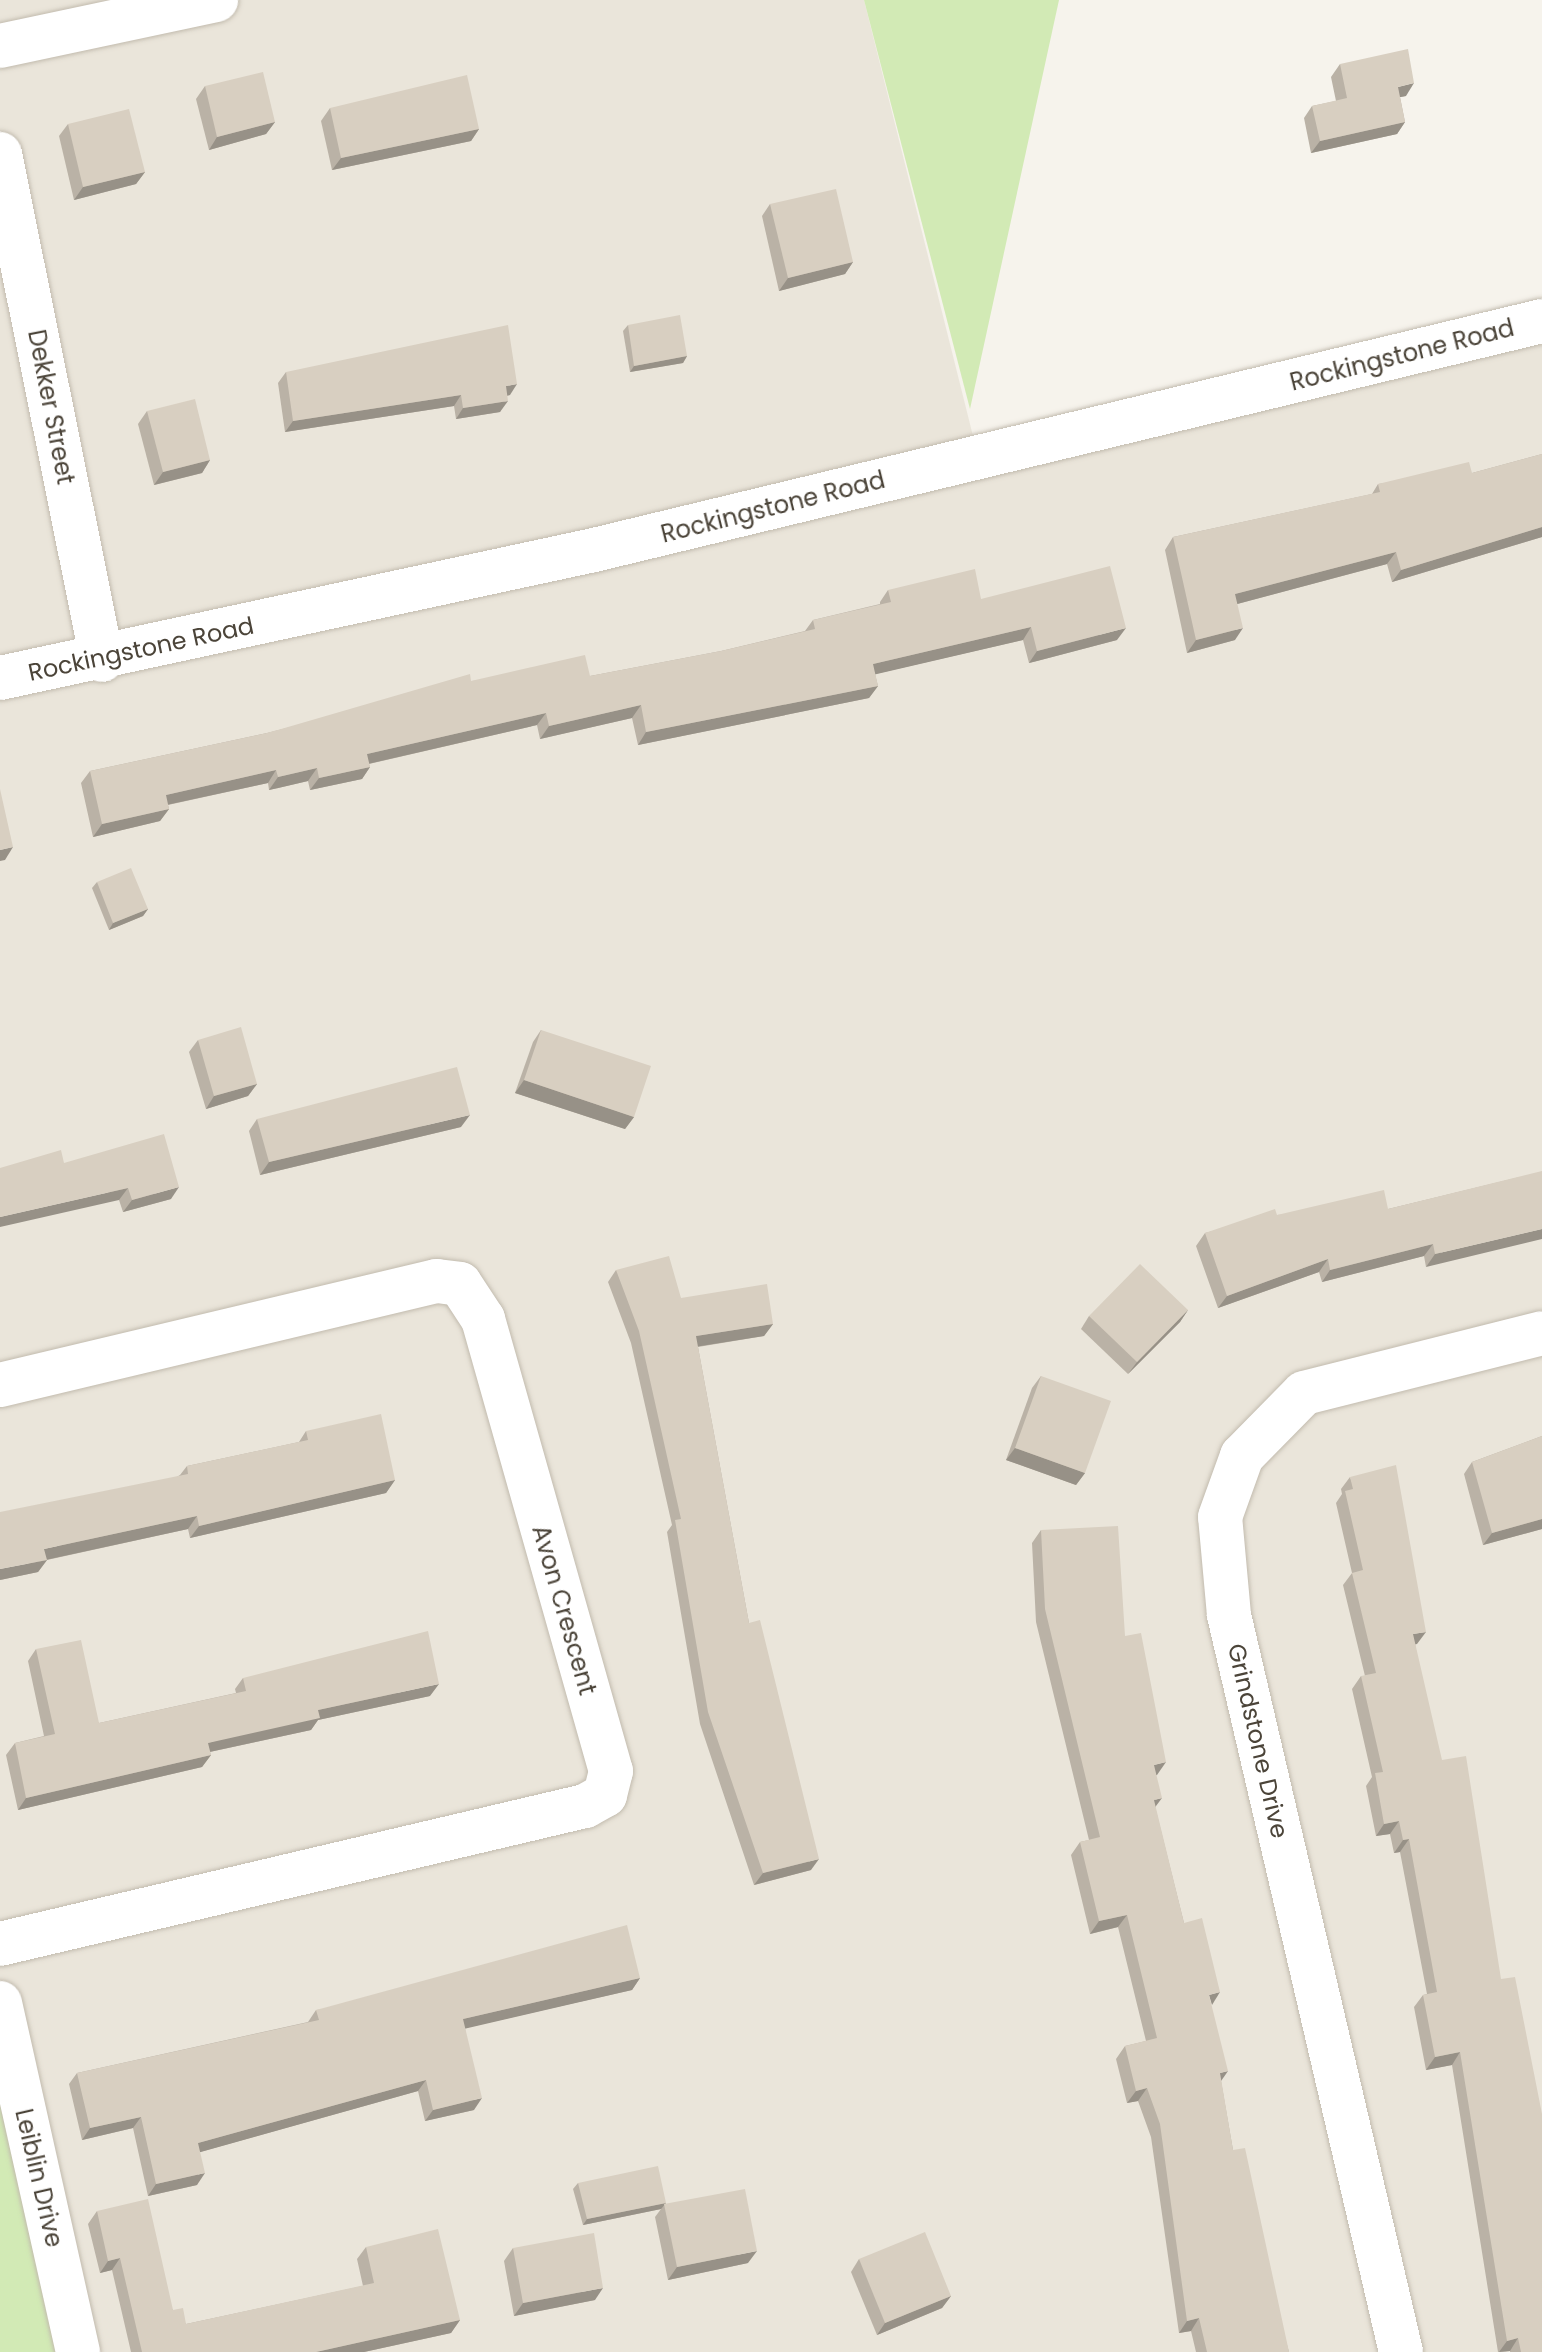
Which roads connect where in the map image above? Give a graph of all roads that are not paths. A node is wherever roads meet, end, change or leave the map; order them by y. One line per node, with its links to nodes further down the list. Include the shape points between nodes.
1 (210, 1): 2 (street)
2 (0, 46)
3 (0, 154): 5 (street, Dekker Street)
4 (1542, 321): 5 (street, Rockingstone Road)
5 (102, 660): 6 (street, Rockingstone Road)
6 (0, 678)
7 (1542, 1333): 12 (street, Grindstone Drive, via 1304,1393 1242,1456 1220,1517 1229,1615)
8 (0, 1385): 9 (street, Avon Crescent, via 437,1281 460,1284 483,1319 611,1771 605,1795 585,1806)
9 (0, 1944)
10 (0, 2003): 11 (street, Leiblin Drive)
11 (78, 2352)
12 (1401, 2352)

